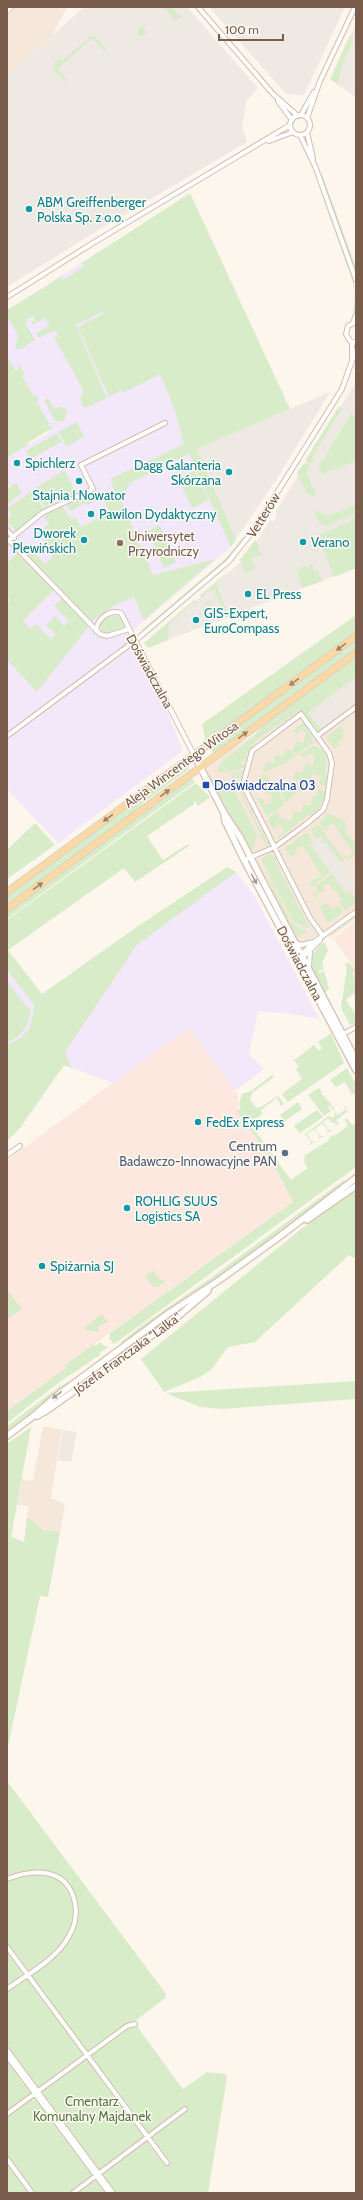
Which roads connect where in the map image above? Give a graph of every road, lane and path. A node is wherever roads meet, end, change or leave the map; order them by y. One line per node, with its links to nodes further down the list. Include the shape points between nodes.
1 (10, 7): 4 (street)
2 (198, 7): 6 (street)
3 (355, 7): 5 (street)
4 (7, 11)
5 (320, 81): 7 (street); 8 (street)
6 (273, 94): 7 (street); 9 (street)
7 (299, 115): 8 (street); 9 (street)
8 (307, 118): 12 (street, via 310,124)
9 (292, 120): 10 (street)
10 (290, 125): 11 (street); 14 (street)
11 (293, 132): 13 (street); 14 (street)
12 (306, 133): 13 (street); 15 (street)
13 (300, 135): 15 (street)
14 (258, 146): 17 (street)
15 (315, 166): 16 (street)
16 (356, 280)
17 (7, 297)
18 (356, 315): 19 (street)
19 (355, 322): 20 (street, Vetterów, via 348,326 346,332 347,338)
20 (354, 342): 22 (street, Vetterów)
21 (356, 350): 22 (street, Vetterów)
22 (352, 360): 29 (street, Vetterów, via 340,391 241,547 221,568)
23 (165, 423): 25 (street, via 81,465 93,489 42,512)
24 (7, 530): 25 (street)
25 (10, 540): 27 (street)
26 (129, 629): 27 (street, Doświadczalna, via 107,636); 27 (street, via 121,613 113,612 98,622); 29 (street, Doświadczalna)
27 (96, 631)
28 (356, 636): 34 (main road, Aleja Wincentego Witosa, one-way to 34)
29 (136, 640): 32 (street, Vetterów); 34 (street, Doświadczalna)
30 (356, 653): 35 (main road, Aleja Wincentego Witosa, one-way to 30)
31 (356, 707): 33 (street)
32 (7, 736)
33 (317, 736): 36 (street, via 329,753 332,763 323,810); 36 (street, via 301,714 252,751 243,784)
34 (194, 755): 35 (street, Doświadczalna); 40 (main road, Aleja Wincentego Witosa, one-way to 40)
35 (200, 767): 38 (street, Doświadczalna, via 229,818); 41 (main road, Aleja Wincentego Witosa, one-way to 35)
36 (275, 847): 37 (street); 43 (street, via 310,918)
37 (258, 854): 38 (street); 39 (street)
38 (247, 859): 39 (street, Doświadczalna); 47 (street, Doświadczalna, one-way to 47)
39 (254, 865): 45 (street, Doświadczalna)
40 (7, 892)
41 (7, 909)
42 (356, 912): 43 (street)
43 (323, 936): 44 (street); 46 (street)
44 (314, 942): 45 (street, via 302,945); 47 (street)
45 (295, 943): 47 (street, Doświadczalna)
46 (310, 951): 47 (street); 48 (street, Doświadczalna)
47 (298, 956): 48 (street, Doświadczalna); 50 (street, Doświadczalna)
48 (309, 970): 50 (street, Doświadczalna)
49 (356, 1027): 50 (street)
50 (340, 1035): 51 (street, Doświadczalna)
51 (355, 1061): 52 (street, Doświadczalna)
52 (356, 1070)
53 (20, 1146): 54 (street)
54 (7, 1155)
55 (356, 1178): 57 (street, Józefa Franczaka "Lalka")
56 (356, 1186): 57 (street, Józefa Franczaka "Lalka")
57 (279, 1237): 58 (street, Józefa Franczaka "Lalka", via 218,1281 175,1319)
58 (7, 1436)
59 (7, 1879): 61 (street, via 30,1872 43,1872 56,1876 67,1884 73,1894 76,1908 70,1935 60,1949)
60 (7, 1947): 61 (street)
61 (28, 1974): 62 (street); 66 (street)
62 (7, 1989)
63 (135, 2024): 66 (street, via 127,2026)
64 (7, 2050): 67 (street)
65 (7, 2056): 67 (street)
66 (87, 2056): 67 (street); 70 (street)
67 (36, 2093): 69 (street); 73 (street)
68 (185, 2109): 70 (street)
69 (7, 2114)
70 (147, 2137): 72 (street); 73 (street)
71 (7, 2159): 74 (street)
72 (167, 2163)
73 (97, 2175): 75 (street); 76 (street); 77 (street)
74 (32, 2193)
75 (73, 2193)
76 (109, 2193)
77 (113, 2193)

